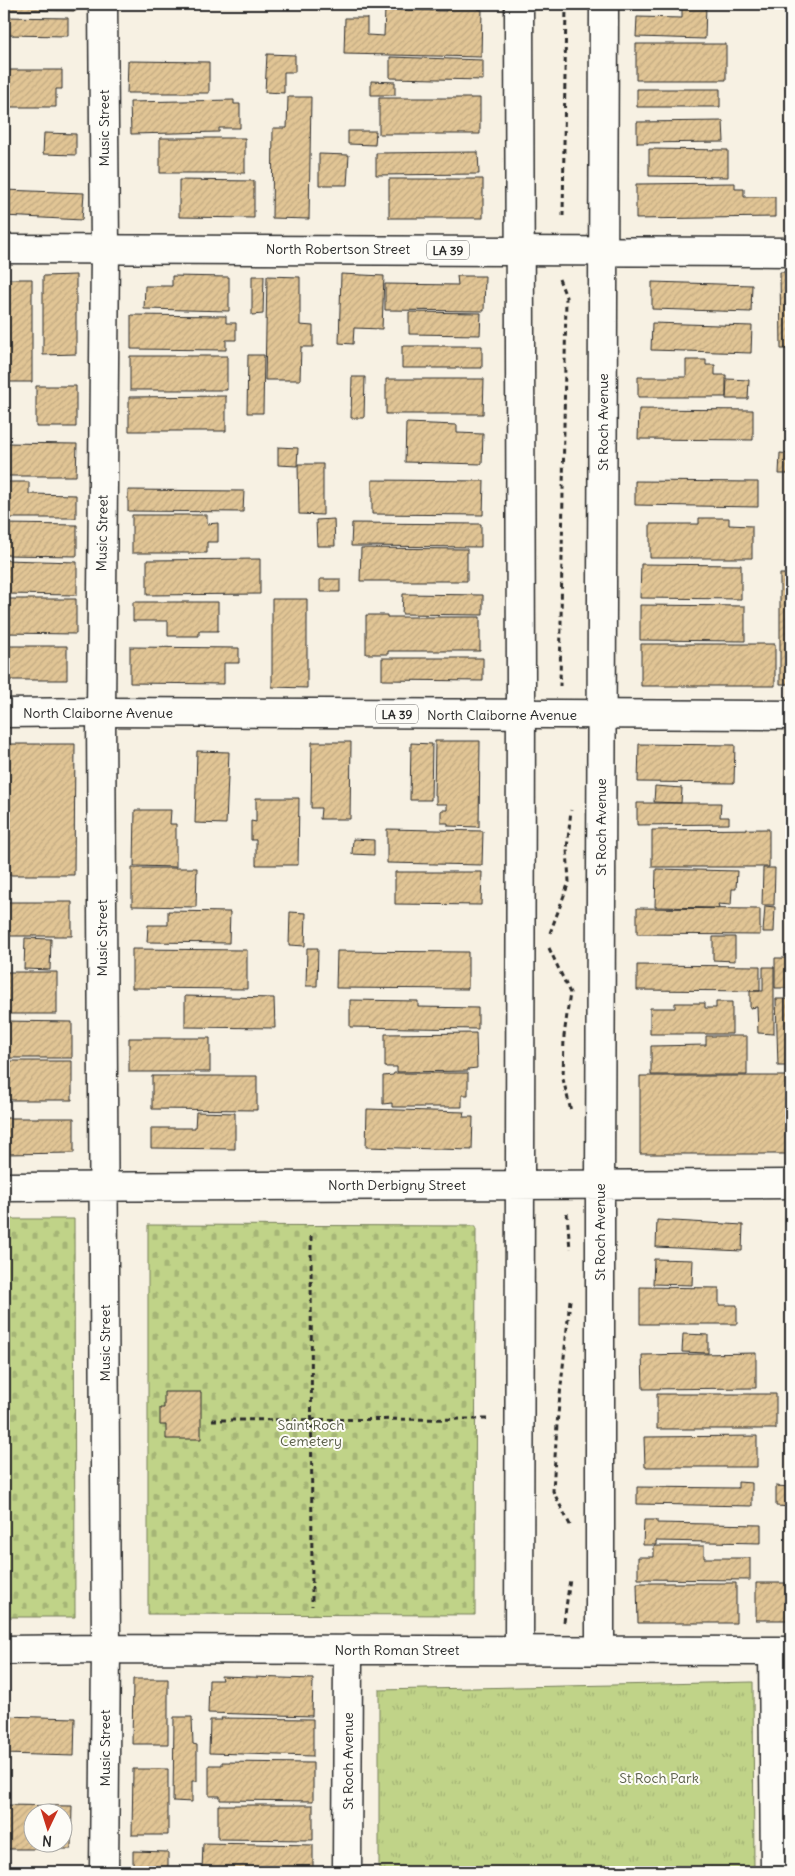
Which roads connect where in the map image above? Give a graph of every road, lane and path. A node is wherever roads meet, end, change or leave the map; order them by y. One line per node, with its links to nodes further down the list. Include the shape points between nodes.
1 (103, 4): 6 (street, Music Street)
2 (519, 4): 8 (street)
3 (566, 4): 5 (path)
4 (604, 4): 9 (street, St Roch Avenue)
5 (563, 216)
6 (105, 248): 7 (street, North Robertson Street / LA 39); 8 (street, North Robertson Street / LA 39); 13 (street, Music Street)
7 (4, 249)
8 (520, 251): 9 (street, North Robertson Street / LA 39); 15 (street)
9 (603, 252): 10 (street, North Robertson Street / LA 39); 16 (street, St Roch Avenue)
10 (791, 252)
11 (558, 276): 12 (path, via 566,297)
12 (560, 688)
13 (101, 712): 14 (street, North Claiborne Avenue / LA 39); 15 (street, North Claiborne Avenue / LA 39); 21 (street, Music Street)
14 (4, 713)
15 (521, 715): 16 (street, North Claiborne Avenue / LA 39); 20 (street)
16 (602, 715): 17 (street, North Claiborne Avenue / LA 39); 18 (street, St Roch Avenue)
17 (791, 715)
18 (600, 1184): 19 (street, North Derbigny Street); 20 (street, North Derbigny Street); 32 (street, St Roch Avenue)
19 (791, 1184)
20 (520, 1185): 21 (street, North Derbigny Street); 25 (street)
21 (104, 1186): 22 (street, North Derbigny Street); 28 (street, Music Street)
22 (4, 1187)
23 (311, 1236): 24 (path)
24 (311, 1419): 25 (path); 26 (path); 27 (path)
25 (519, 1419): 31 (street)
26 (212, 1420)
27 (312, 1606)
28 (106, 1648): 29 (street, North Roman Street); 30 (street, North Roman Street); 34 (street, Music Street)
29 (348, 1649): 31 (street, North Roman Street); 35 (street, St Roch Avenue)
30 (4, 1650)
31 (519, 1650): 32 (street, North Roman Street)
32 (600, 1650): 33 (street, North Roman Street)
33 (782, 1651): 36 (street)
34 (104, 1872)
35 (347, 1872)
36 (776, 1872)

